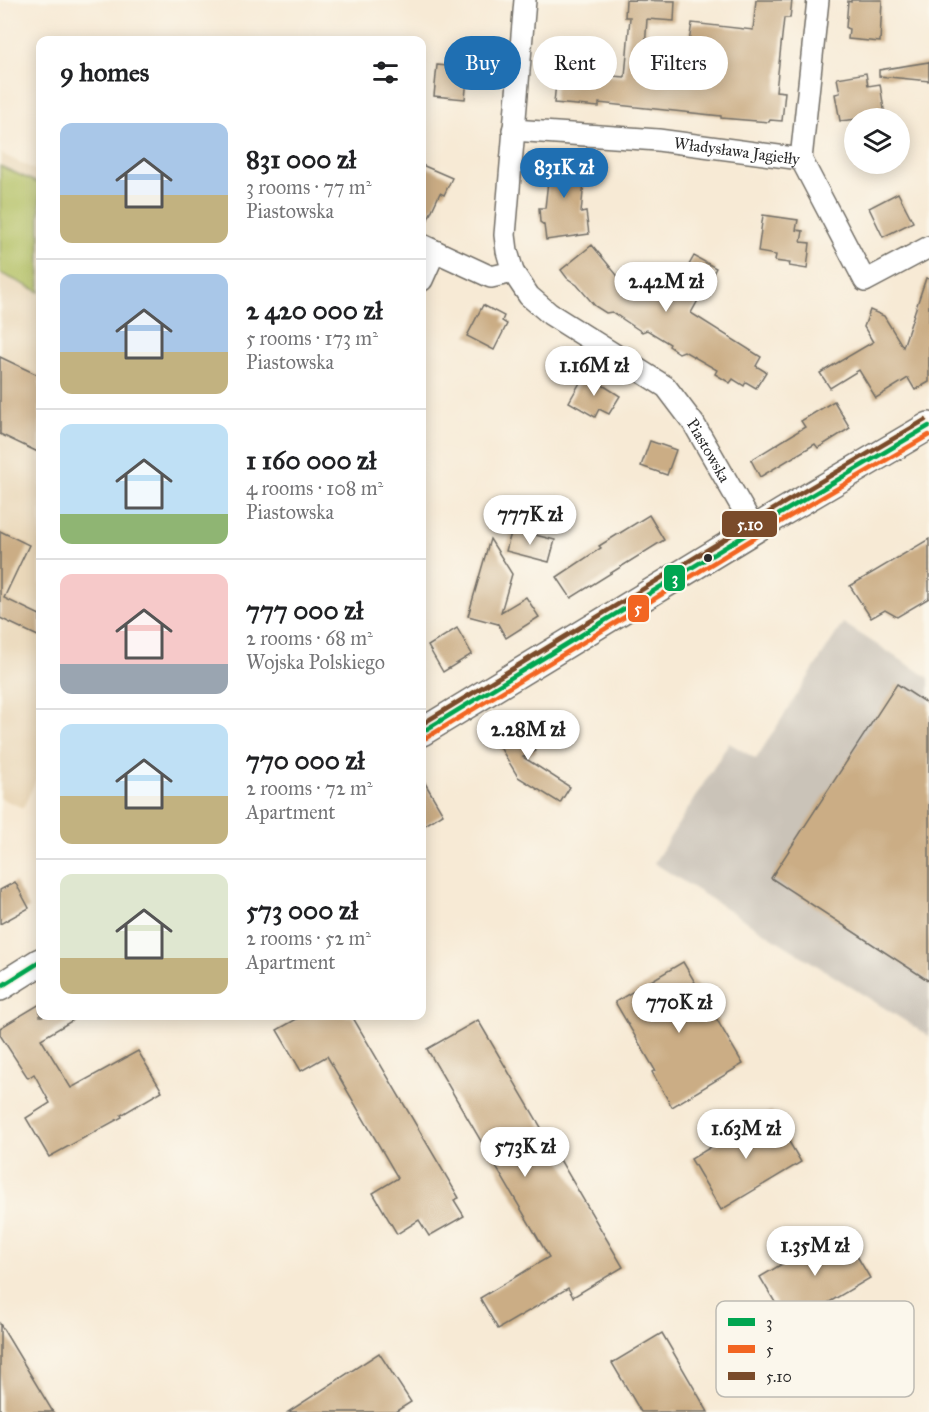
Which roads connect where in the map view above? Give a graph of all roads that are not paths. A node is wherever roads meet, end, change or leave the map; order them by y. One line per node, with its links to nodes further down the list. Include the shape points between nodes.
1 (525, 0): 3 (street, Piastowska)
2 (818, 0): 4 (street, Władysława Jagiełły)
3 (513, 130): 4 (street, Władysława Jagiełły, via 658,140); 7 (street, Piastowska, via 505,235)
4 (801, 159): 5 (street, via 865,280)
5 (929, 247)
6 (428, 248): 7 (street, via 491,277)
7 (513, 272): 9 (street, Piastowska, via 529,296 550,314 666,387 694,424)
8 (929, 426): 9 (main road)
9 (754, 530): 10 (main road)
10 (426, 730)
11 (36, 964): 12 (main road)
12 (0, 987)

